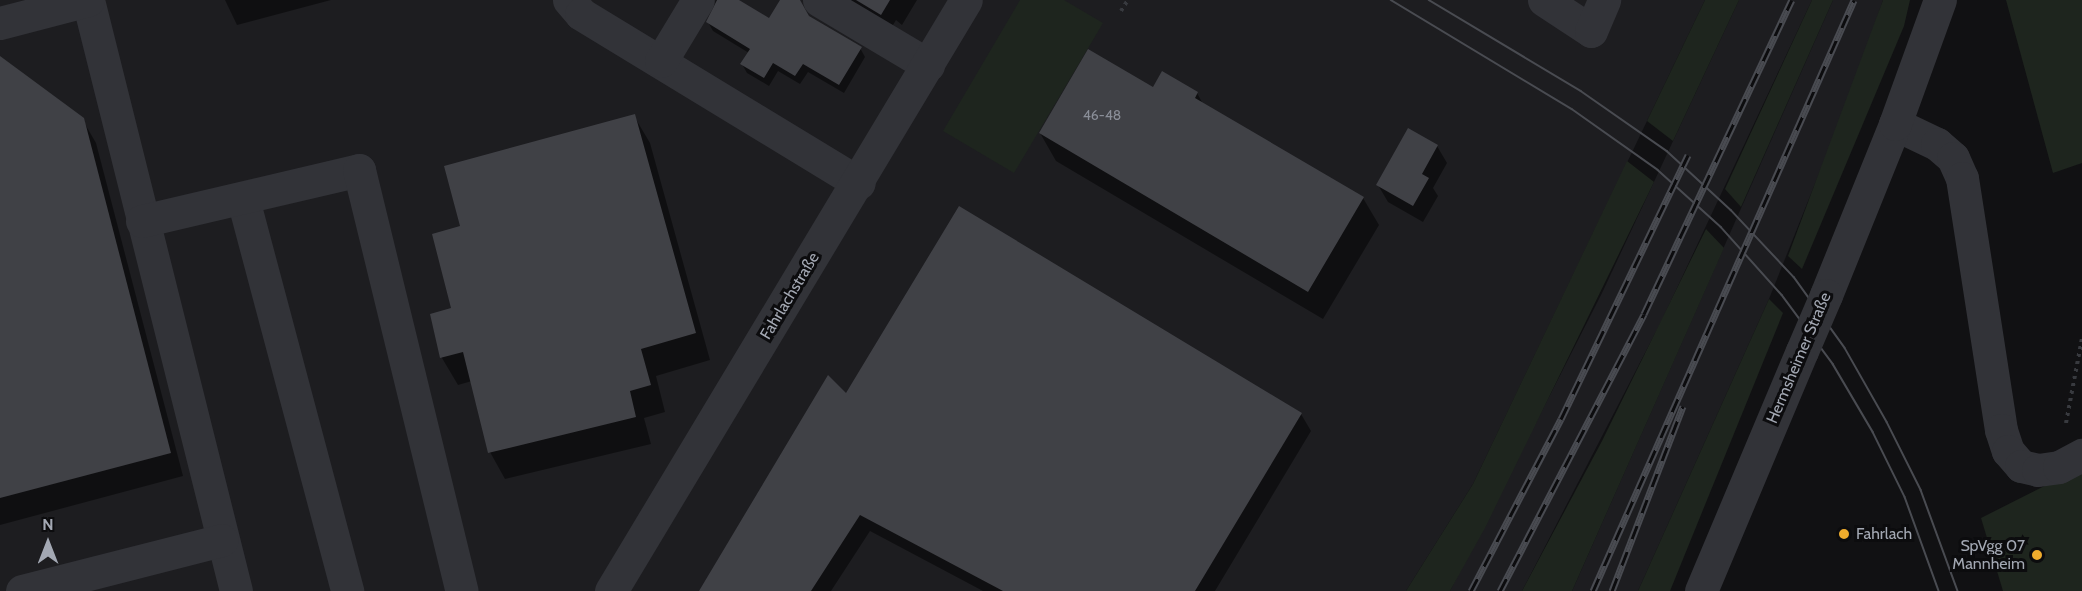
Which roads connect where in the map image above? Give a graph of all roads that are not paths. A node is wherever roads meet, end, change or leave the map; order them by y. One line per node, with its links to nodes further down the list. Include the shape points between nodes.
1 (88, 0): 9 (street); 15 (street)
2 (569, 0): 10 (street, via 581,14)
3 (698, 0): 10 (street)
4 (819, 0): 11 (street)
5 (966, 0): 11 (street, Fahrlachstraße)
6 (1544, 0): 7 (street, via 1591,31)
7 (1604, 0)
8 (1940, 0): 12 (street, Hermsheimer Straße)
9 (15, 13)
10 (660, 61): 13 (street)
11 (928, 65): 13 (street, Fahrlachstraße)
12 (1895, 124): 16 (street, via 1937,144 1953,159 1962,178 2001,430 2008,451 2021,466 2038,471); 23 (street, Hermsheimer Straße, bridge)
13 (859, 183): 22 (street, Fahrlachstraße)
14 (243, 199): 15 (street); 20 (street); 21 (street, via 359,170)
15 (142, 221): 17 (street)
16 (2070, 461)
17 (222, 540): 18 (street); 19 (street)
18 (227, 589)
19 (22, 591)
20 (347, 591)
21 (462, 591)
22 (611, 591)
23 (1701, 591)

